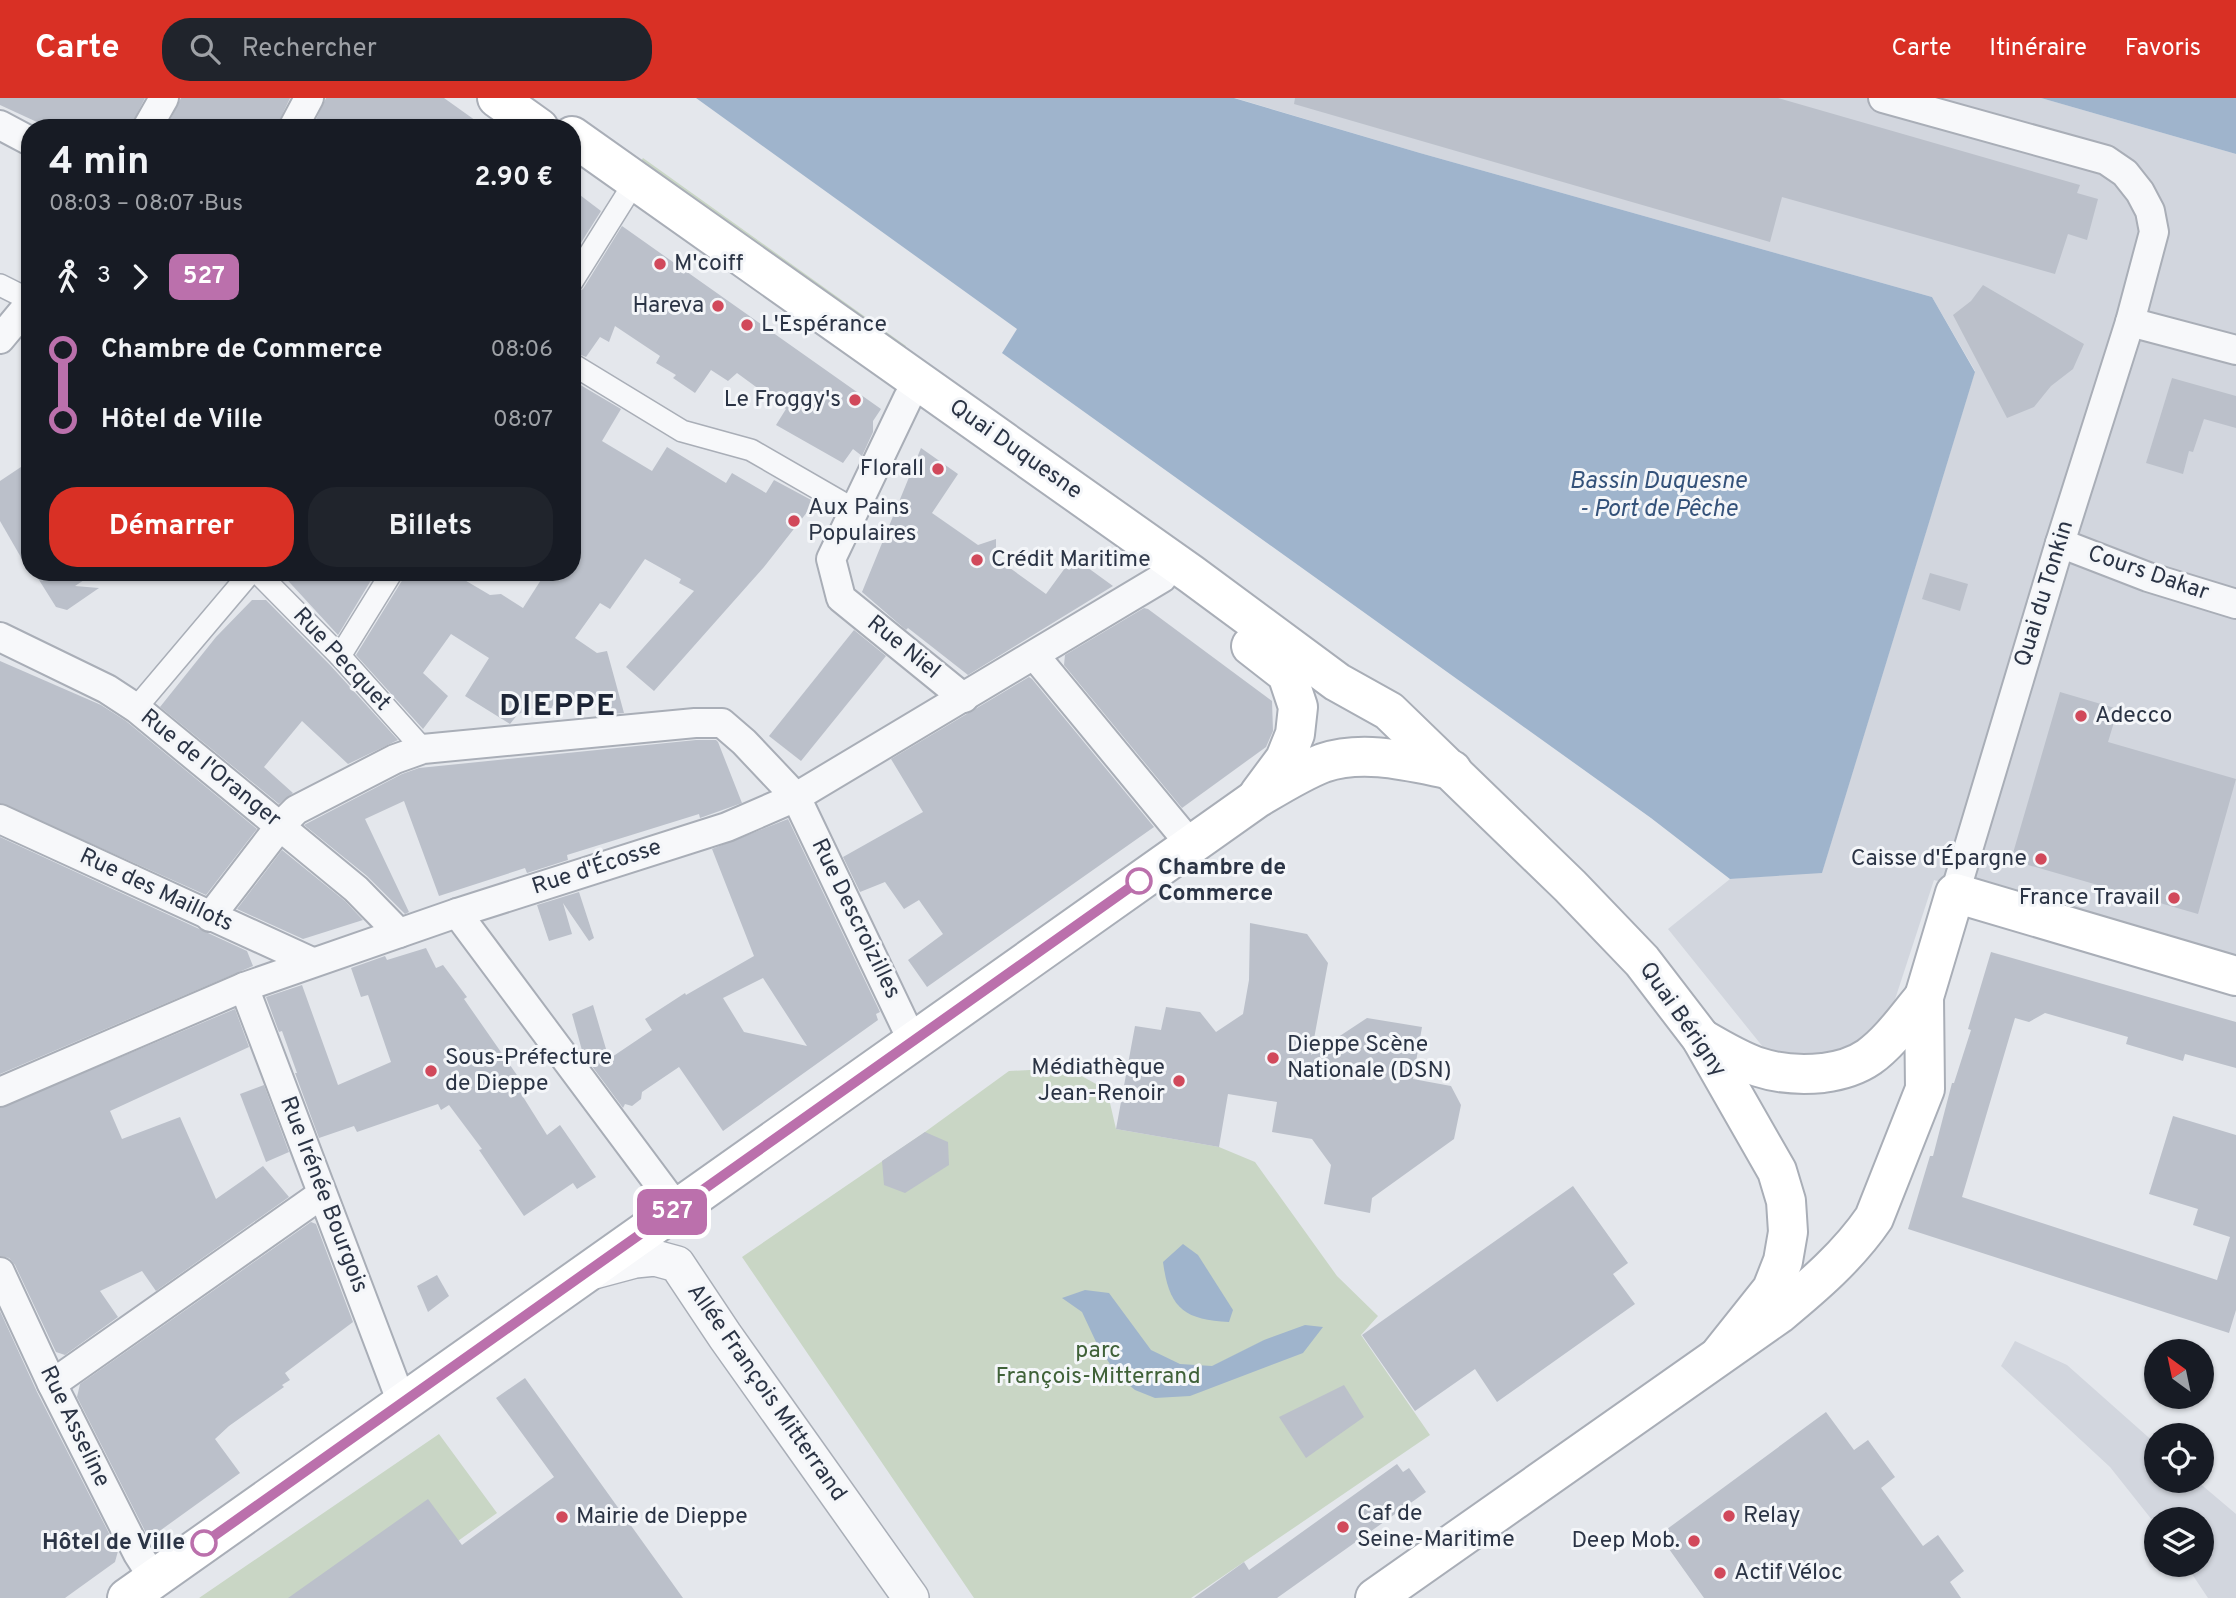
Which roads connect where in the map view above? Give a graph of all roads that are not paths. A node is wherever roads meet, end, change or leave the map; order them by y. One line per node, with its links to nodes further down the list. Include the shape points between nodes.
1 (164, 98): 6 (street)
2 (309, 98): 7 (street)
3 (497, 98): 8 (main road)
4 (521, 98): 9 (main road)
5 (1883, 98): 19 (street, Quai du Tonkin, via 2106,160 2125,173 2150,211 2154,232)
6 (152, 119)
7 (298, 119)
8 (526, 119)
9 (549, 119)
10 (0, 125): 11 (street)
11 (21, 136)
12 (581, 142): 37 (main road, Quai Duquesne, via 1337,682 1389,711)
13 (581, 157): 14 (main road, Quai Duquesne)
14 (629, 191): 15 (street); 23 (main road, Quai Duquesne)
15 (581, 268)
16 (0, 285): 17 (street)
17 (21, 296)
18 (21, 312): 20 (street)
19 (2130, 322): 21 (street); 25 (street, Quai du Tonkin)
20 (0, 339)
21 (2236, 350)
22 (581, 369): 24 (street, via 682,431 751,450)
23 (908, 398): 24 (street); 26 (main road, Quai Duquesne)
24 (855, 510): 34 (street, Rue Niel, via 831,559 841,598)
25 (2060, 543): 30 (street, Cours Dakar); 43 (street, Quai du Tonkin)
26 (1162, 578): 33 (street, Rue d'Écosse); 39 (main road, Quai Duquesne, via 1287,674 1298,707 1296,734 1285,759)
27 (243, 581): 35 (street)
28 (266, 581): 32 (street, Rue Pecquet)
29 (386, 581): 32 (street)
30 (2236, 604)
31 (0, 637): 35 (street, Rue de l'Oranger)
32 (340, 656): 36 (street, Rue Pecquet)
33 (1035, 656): 34 (street, Rue d'Écosse); 42 (street)
34 (964, 698): 38 (street, Rue d'Écosse)
35 (136, 708): 41 (street, Rue de l'Oranger)
36 (423, 749): 38 (street, Rue Descroizilles, via 723,723); 41 (street, via 395,758 296,810)
37 (1452, 770): 39 (main road, via 1390,758 1325,762); 51 (main road, Quai Bérigny, via 1642,961)
38 (796, 797): 44 (street, Rue d'Écosse, via 727,827); 52 (street, Rue Descroizilles)
39 (1256, 799): 42 (main road)
40 (0, 820): 45 (street, Rue des Maillots)
41 (280, 826): 45 (street); 46 (street, Rue de l'Oranger, via 356,889)
42 (1191, 845): 52 (main road)
43 (1955, 893): 48 (main road); 50 (main road, Quai du Tonkin)
44 (457, 913): 46 (street, Rue d'Écosse); 55 (street)
45 (210, 917): 47 (street, Rue des Maillots)
46 (399, 933): 47 (street, Rue d'Écosse)
47 (312, 962): 49 (street, Rue d'Écosse)
48 (2236, 976)
49 (244, 986): 53 (street, Rue d'Écosse); 54 (street, Rue Irénée Bourgois)
50 (1924, 997): 51 (main road, Quai du Tonkin, via 1868,1058 1836,1072 1773,1073 1740,1061); 58 (main road, Quai du Tonkin, via 1925,1089 1874,1218 1819,1281)
51 (1701, 1038): 58 (main road, Quai Bérigny, via 1777,1171 1786,1201 1788,1232 1772,1289)
52 (913, 1042): 55 (main road)
53 (0, 1092)
54 (322, 1194): 59 (street); 60 (street, Rue Irénée Bourgois)
55 (677, 1208): 57 (main road)
56 (0, 1272): 59 (street, Rue Asseline)
57 (586, 1273): 60 (main road); 62 (street, Allée François Mitterrand, via 654,1258 677,1264)
58 (1721, 1353): 63 (main road)
59 (52, 1384): 61 (street, Rue Asseline, via 138,1554)
60 (402, 1403): 61 (main road)
61 (140, 1588)
62 (911, 1598)
63 (1375, 1598)

